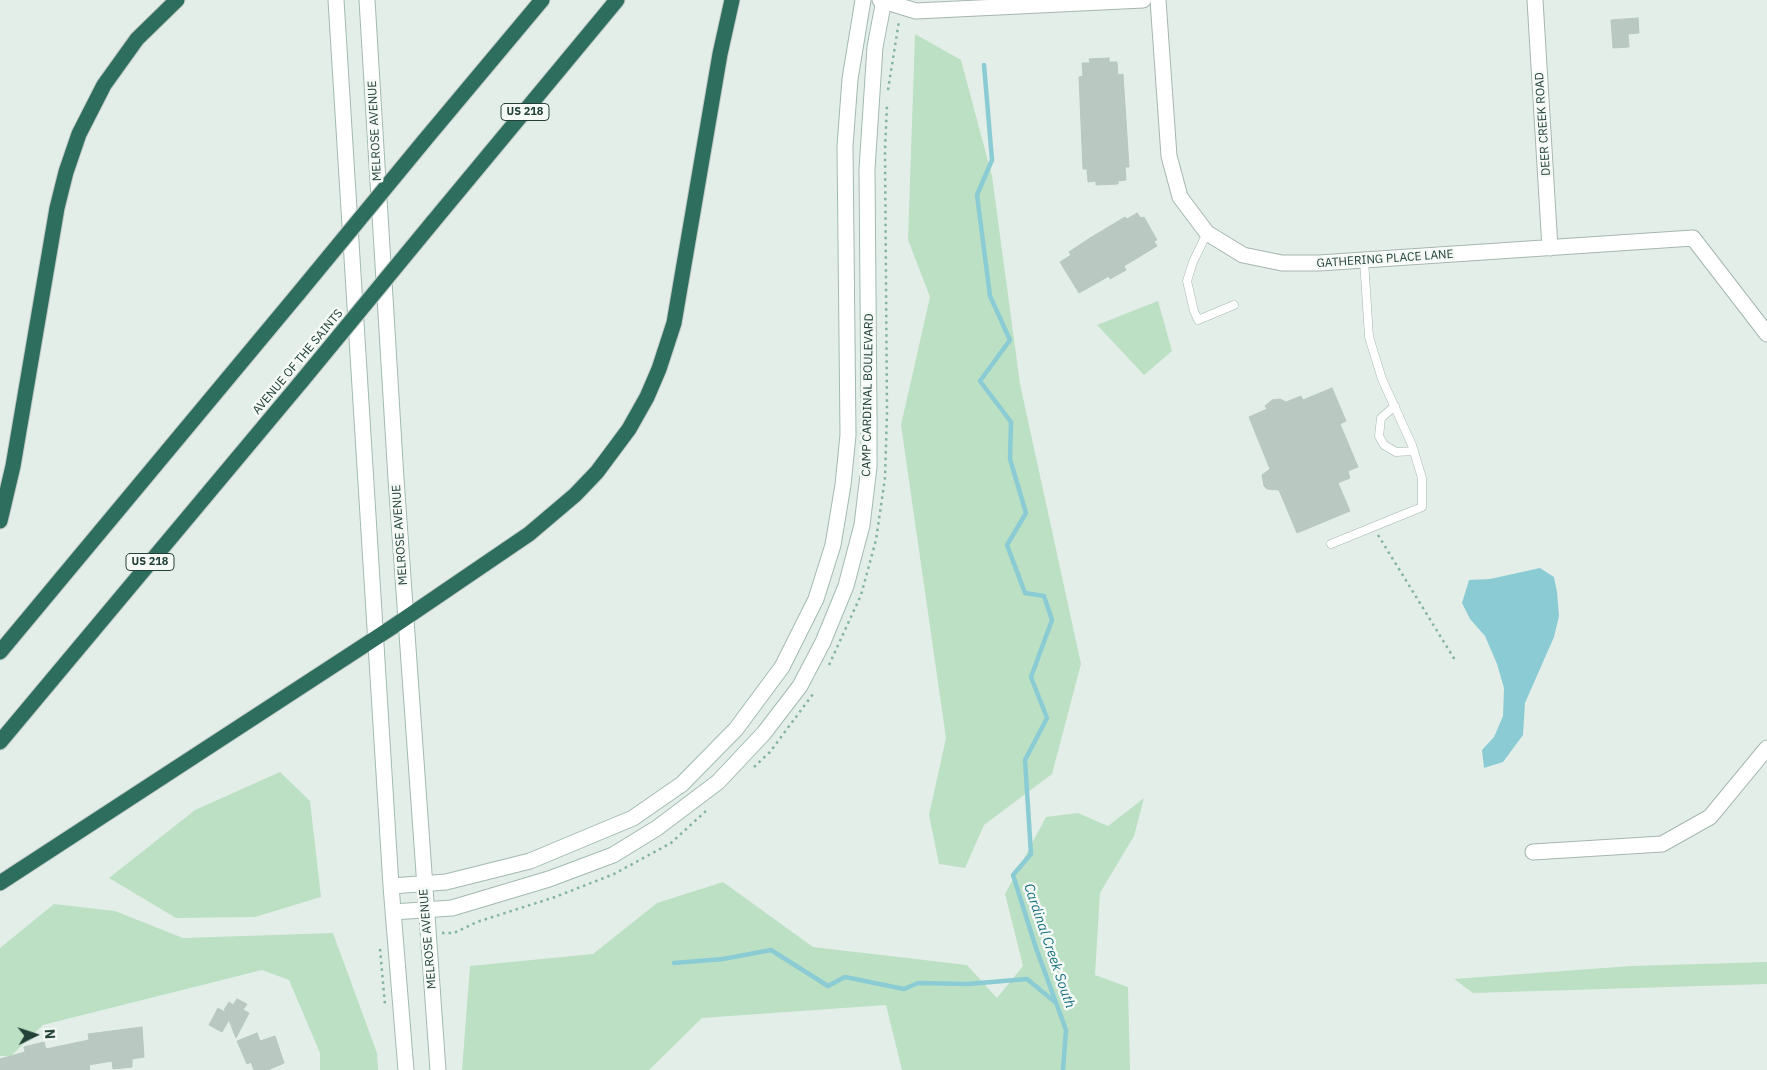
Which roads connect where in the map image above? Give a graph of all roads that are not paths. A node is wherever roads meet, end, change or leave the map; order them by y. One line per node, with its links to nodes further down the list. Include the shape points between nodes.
1 (176, 0): 19 (highway, via 137,40 104,85 79,134 66,172 13,466)
2 (336, 0): 22 (street)
3 (367, 0): 21 (street, MELROSE AVENUE)
4 (542, 0): 23 (highway, bridge)
5 (618, 0): 24 (highway, AVENUE OF THE SAINTS / US 218, bridge)
6 (732, 0): 21 (highway, via 674,323 647,397 612,454 575,495 529,534)
7 (863, 0): 28 (street, CAMP CARDINAL BOULEVARD, via 850,79 845,146 848,436 833,544 816,599 782,667 736,729 682,784 633,818 530,861 446,882)
8 (883, 0): 9 (street, via 916,11); 30 (street, CAMP CARDINAL BOULEVARD, via 875,47 867,169 868,467 862,525 846,586 823,642 800,686 764,733 718,782 657,828 613,854 549,879 452,908)
9 (1143, 0)
10 (1158, 0): 12 (street, GATHERING PLACE LANE, via 1168,156 1180,197)
11 (1535, 0): 13 (street, DEER CREEK ROAD)
12 (1208, 233): 14 (street, GATHERING PLACE LANE, via 1244,255 1282,263); 15 (lane, via 1187,281 1194,311 1198,320)
13 (1550, 248): 14 (street, GATHERING PLACE LANE); 16 (street, GATHERING PLACE LANE, via 1693,238)
14 (1364, 260): 17 (lane, via 1369,337 1382,379)
15 (1234, 305)
16 (1767, 334)
17 (1395, 406): 18 (lane); 18 (lane, via 1381,418 1379,436 1384,445 1396,452)
18 (1414, 451): 20 (lane, via 1422,478 1422,507)
19 (0, 521)
20 (1331, 544)
21 (406, 618): 22 (highway); 28 (street, MELROSE AVENUE)
22 (375, 638): 27 (highway); 29 (street)
23 (0, 652)
24 (0, 742)
25 (1767, 748): 26 (street, via 1710,817 1662,844)
26 (1533, 852)
27 (0, 883)
28 (423, 884): 29 (street, CAMP CARDINAL BOULEVARD); 30 (street, MELROSE AVENUE)
29 (391, 886): 31 (street)
30 (425, 910): 31 (street, CAMP CARDINAL BOULEVARD); 33 (street, MELROSE AVENUE)
31 (393, 912): 32 (street)
32 (406, 1070)
33 (438, 1070)

